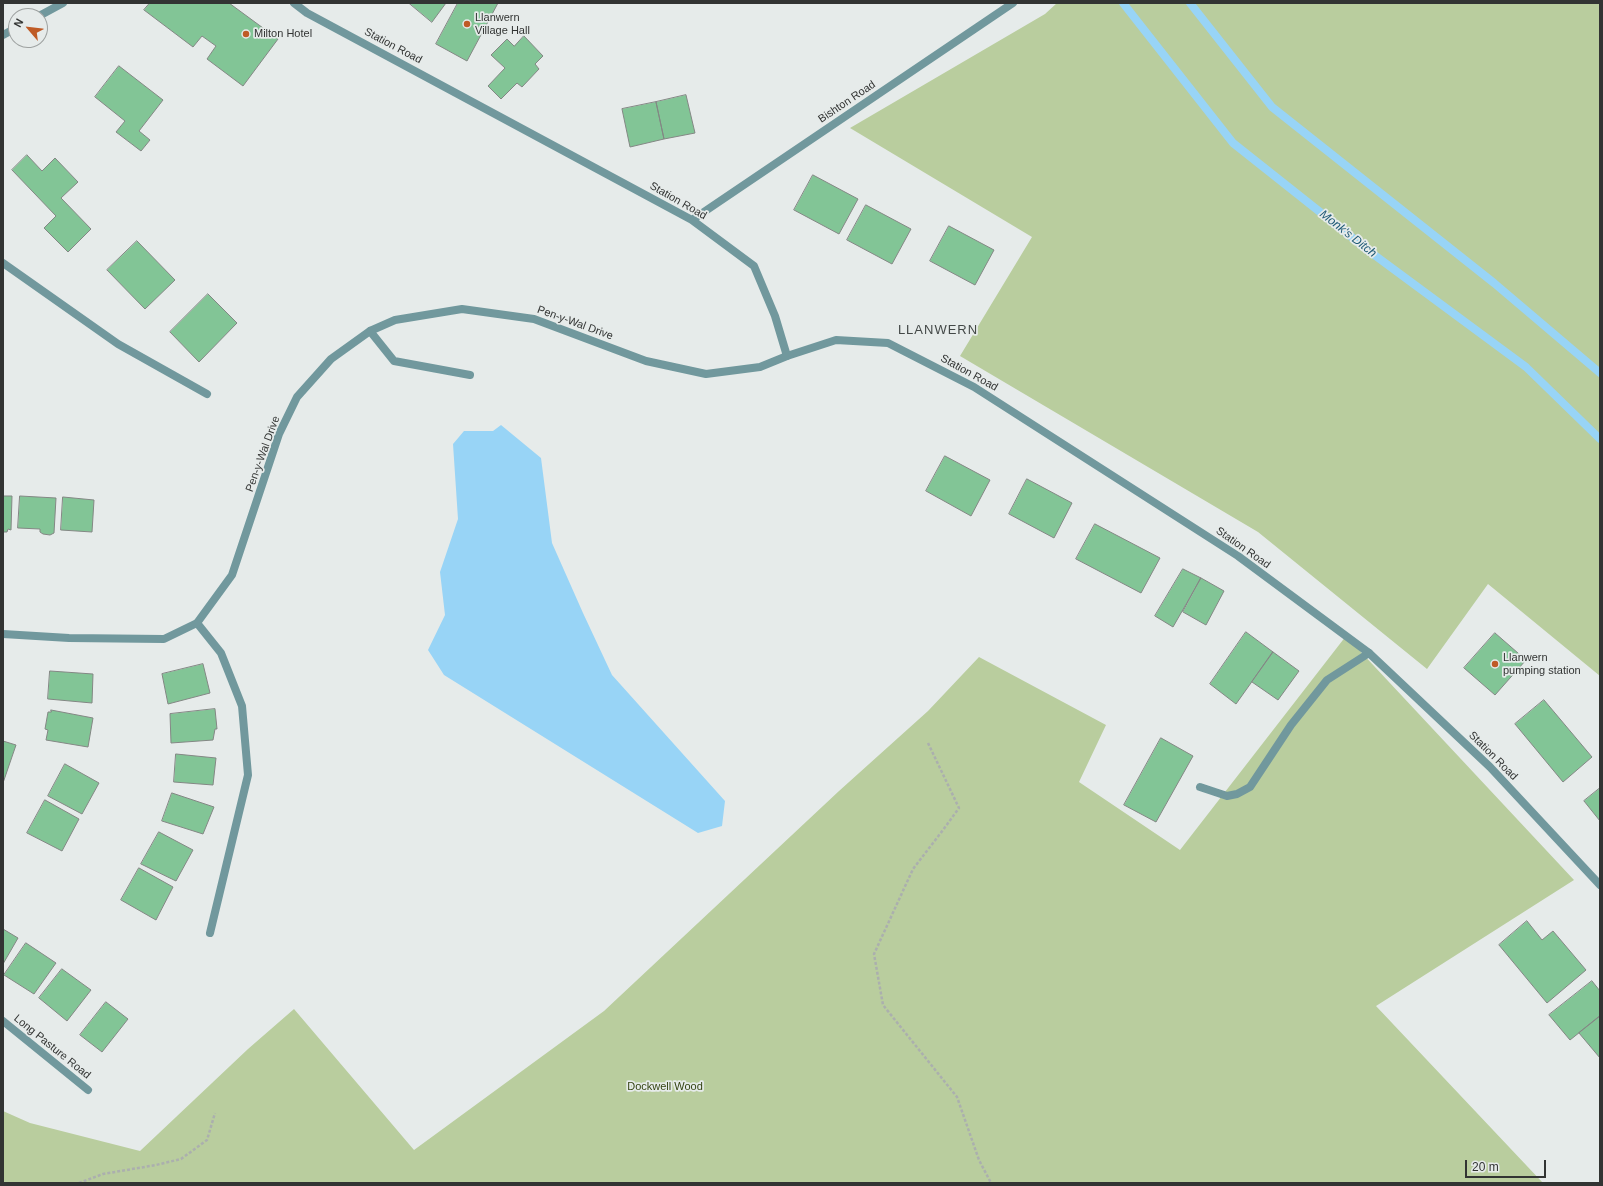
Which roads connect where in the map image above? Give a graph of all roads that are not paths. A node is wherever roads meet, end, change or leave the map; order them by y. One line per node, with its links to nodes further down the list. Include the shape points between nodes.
1 (63, 3): 4 (street)
2 (294, 3): 5 (street, Station Road, via 307,13)
3 (1013, 3): 5 (street, Bishton Road)
4 (48, 11)
5 (692, 220): 8 (street, Station Road, via 754,266 775,316)
6 (3, 263): 10 (street, via 118,344)
7 (370, 331): 8 (street, Pen-y-Wal Drive, via 395,320 462,309 534,319 646,361 706,374 760,367); 9 (street, via 394,361); 11 (street, Pen-y-Wal Drive, via 331,359 297,397 279,434 232,575)
8 (787, 356): 13 (street, Station Road, via 836,340 888,342 974,387 1238,556)
9 (470, 375)
10 (207, 394)
11 (197, 623): 12 (street, Pen-y-Wal Drive, via 164,639); 16 (street, via 221,653 242,706 248,775)
12 (3, 634)
13 (1369, 653): 14 (street, via 1327,680 1291,725 1250,787 1227,796); 15 (street, Station Road, via 1490,767)
14 (1200, 787)
15 (1600, 885)
16 (210, 933)
17 (3, 1021): 18 (street, Long Pasture Road)
18 (88, 1090)

